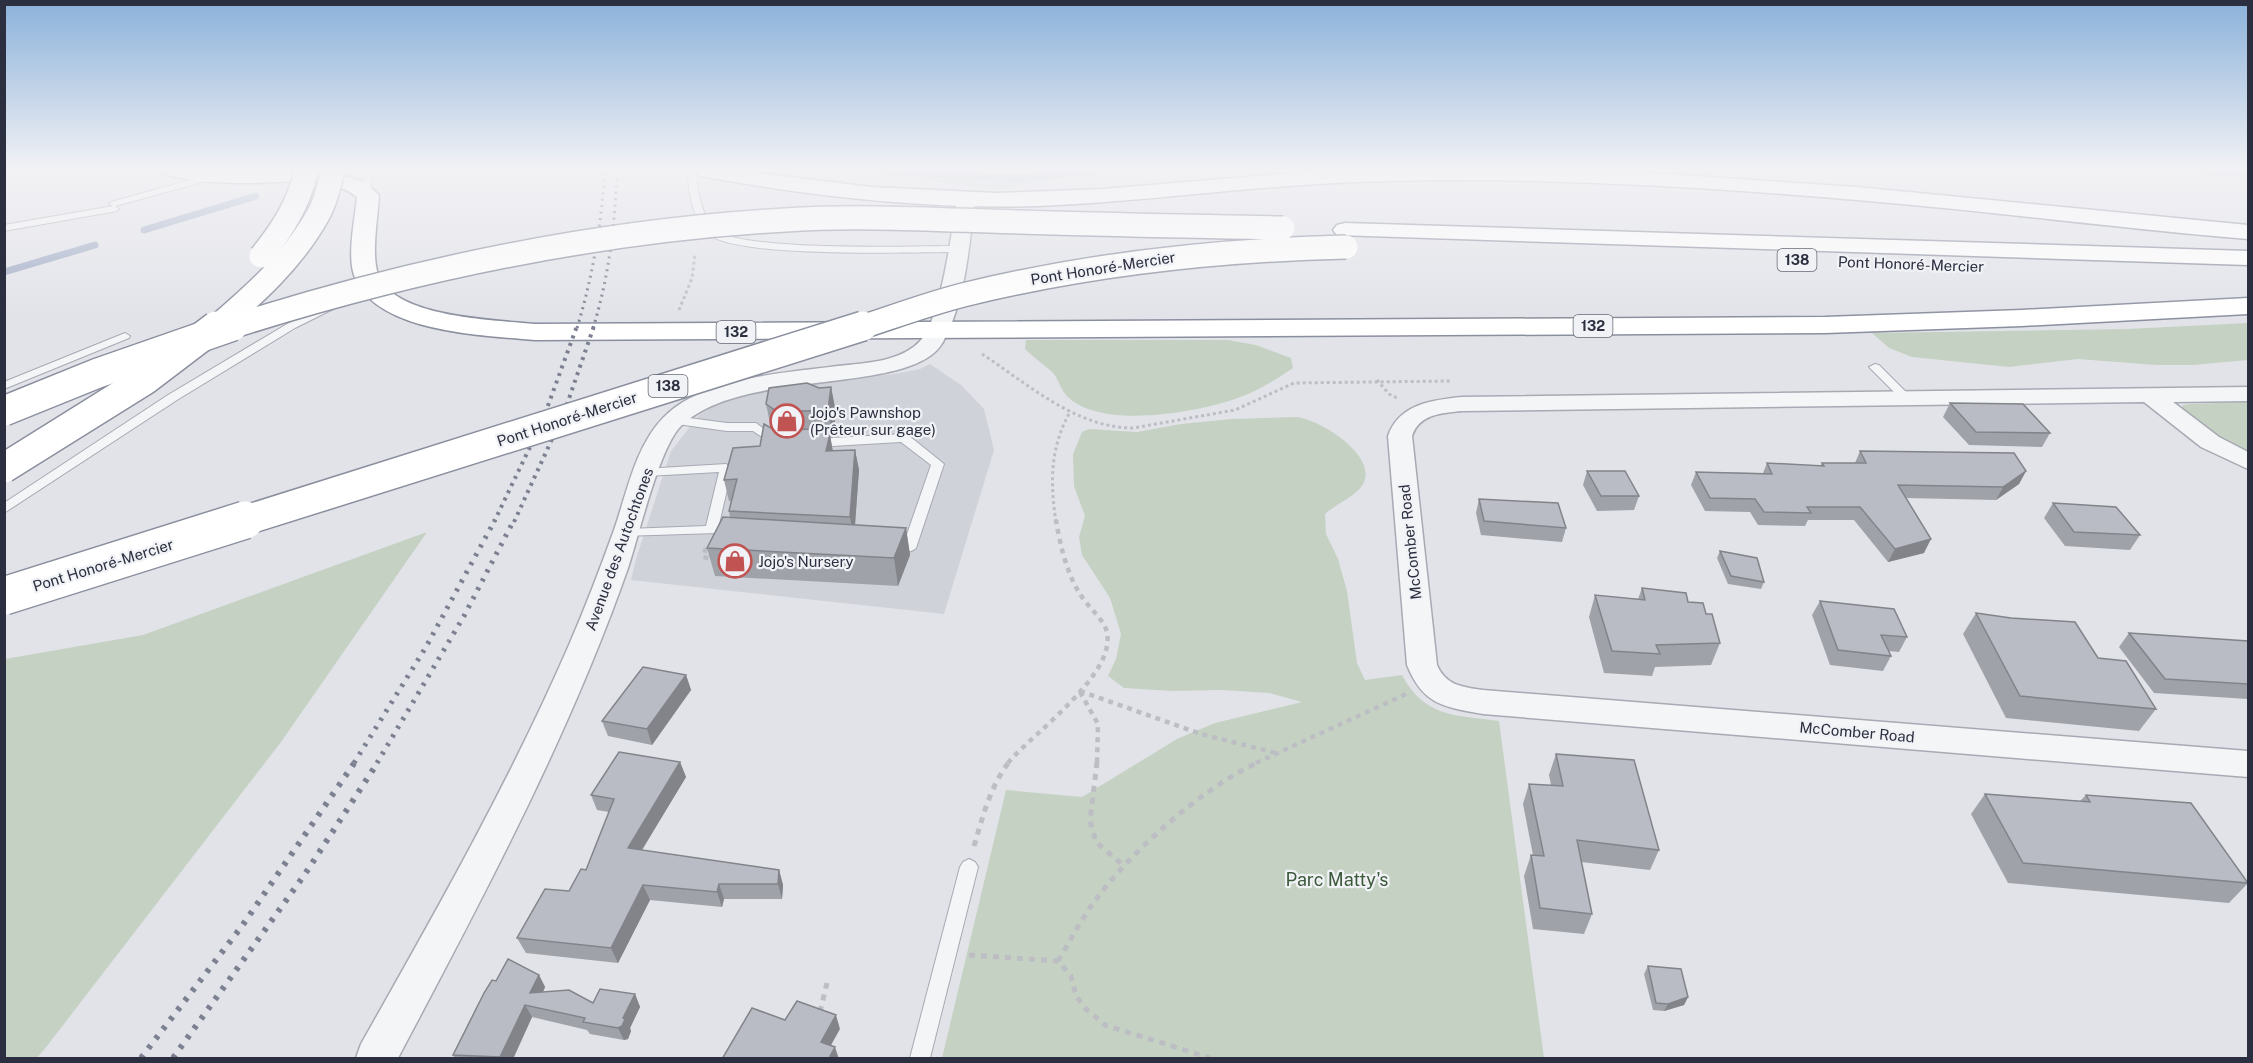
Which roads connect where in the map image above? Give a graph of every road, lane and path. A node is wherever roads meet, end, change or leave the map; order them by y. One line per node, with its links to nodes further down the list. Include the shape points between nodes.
1 (43, 221): 10 (lane)
2 (287, 221): 30 (highway, bridge, via 258,261 159,347)
3 (315, 221): 32 (highway, bridge, via 274,274 246,301 156,373)
4 (367, 221): 16 (highway, via 365,274)
5 (704, 221): 13 (lane, via 725,239 763,246)
6 (792, 221): 27 (highway, Pont Honoré-Mercier / 138, bridge, via 706,225 591,239 442,267 299,304 142,355)
7 (868, 221): 12 (highway, Pont Honoré-Mercier / 138, bridge)
8 (962, 221): 13 (street, Avenue des Autochtones)
9 (2134, 221): 11 (highway)
10 (4, 228)
11 (2248, 232)
12 (1346, 238): 14 (highway, Pont Honoré-Mercier / 138); 15 (highway, Pont Honoré-Mercier / 138); 37 (highway, Pont Honoré-Mercier / 138, bridge, via 1167,256 1040,277 960,296)
13 (957, 249): 18 (street, Avenue des Autochtones)
14 (2248, 258)
15 (2248, 274)
16 (377, 293): 18 (highway, 132, via 426,318 535,332); 34 (lane, via 338,303 302,320 77,457)
17 (2248, 306): 18 (highway, 132, via 1825,325)
18 (938, 331): 29 (street, Avenue des Autochtones, via 925,352 905,362 746,385 697,403)
19 (125, 336): 22 (lane)
20 (1875, 367): 25 (lane)
21 (1377, 380): 26 (path, via 1389,394)
22 (5, 385)
23 (2248, 394): 24 (street, McComber Road)
24 (2151, 396): 25 (street, McComber Road); 31 (street, via 2210,442)
25 (1907, 399): 38 (street, McComber Road, via 1462,404 1412,417 1400,436 1422,665)
26 (1403, 401)
27 (4, 411)
28 (1070, 412): 39 (path, via 1054,445 1055,515 1071,576 1108,635 1103,663)
29 (674, 420): 33 (street, Avenue des Autochtones, via 659,441); 36 (lane, via 756,427 780,445 904,438 938,464 909,548)
30 (4, 446)
31 (2248, 461)
32 (4, 468)
33 (647, 472): 35 (street, Avenue des Autochtones); 35 (lane, via 726,468 717,534)
34 (4, 509)
35 (627, 533): 48 (street, Avenue des Autochtones, via 582,649 504,817)
36 (873, 546)
37 (4, 596)
38 (1429, 684): 40 (path); 41 (street, McComber Road, via 1440,692 1483,702)
39 (1080, 691): 40 (path, via 1165,723 1243,747); 42 (path, via 1098,724 1090,821 1096,842); 43 (path, via 998,776 986,803)
40 (1278, 753): 42 (path, via 1248,767 1186,809)
41 (2248, 764)
42 (1124, 866): 45 (path, via 1094,902)
43 (969, 867): 44 (lane)
44 (946, 952): 45 (path); 49 (lane)
45 (1058, 961): 50 (path, via 1071,976 1076,996 1105,1025)
46 (827, 983): 47 (path)
47 (818, 1021)
48 (376, 1059)
49 (920, 1059)
50 (1210, 1059)

